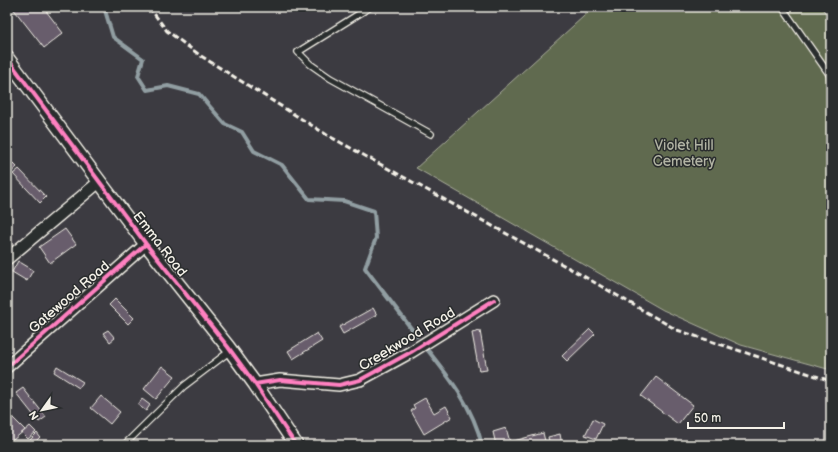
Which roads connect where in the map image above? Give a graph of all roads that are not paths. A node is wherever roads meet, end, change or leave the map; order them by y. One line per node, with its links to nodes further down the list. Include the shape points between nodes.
1 (370, 7): 5 (lane, via 298,52 330,78)
2 (782, 7): 4 (lane)
3 (7, 58): 6 (street, Emma Road)
4 (831, 80)
5 (431, 134)
6 (99, 182): 7 (street, Emma Road); 8 (street)
7 (146, 244): 10 (street, Emma Road); 11 (street, Gatewood Road)
8 (7, 258)
9 (494, 300): 12 (street, Creekwood Road, via 411,352 360,380 339,385 280,380)
10 (230, 351): 12 (street, Emma Road); 13 (lane, via 184,386)
11 (7, 367)
12 (255, 384): 14 (street, Emma Road)
13 (124, 445)
14 (296, 445)

